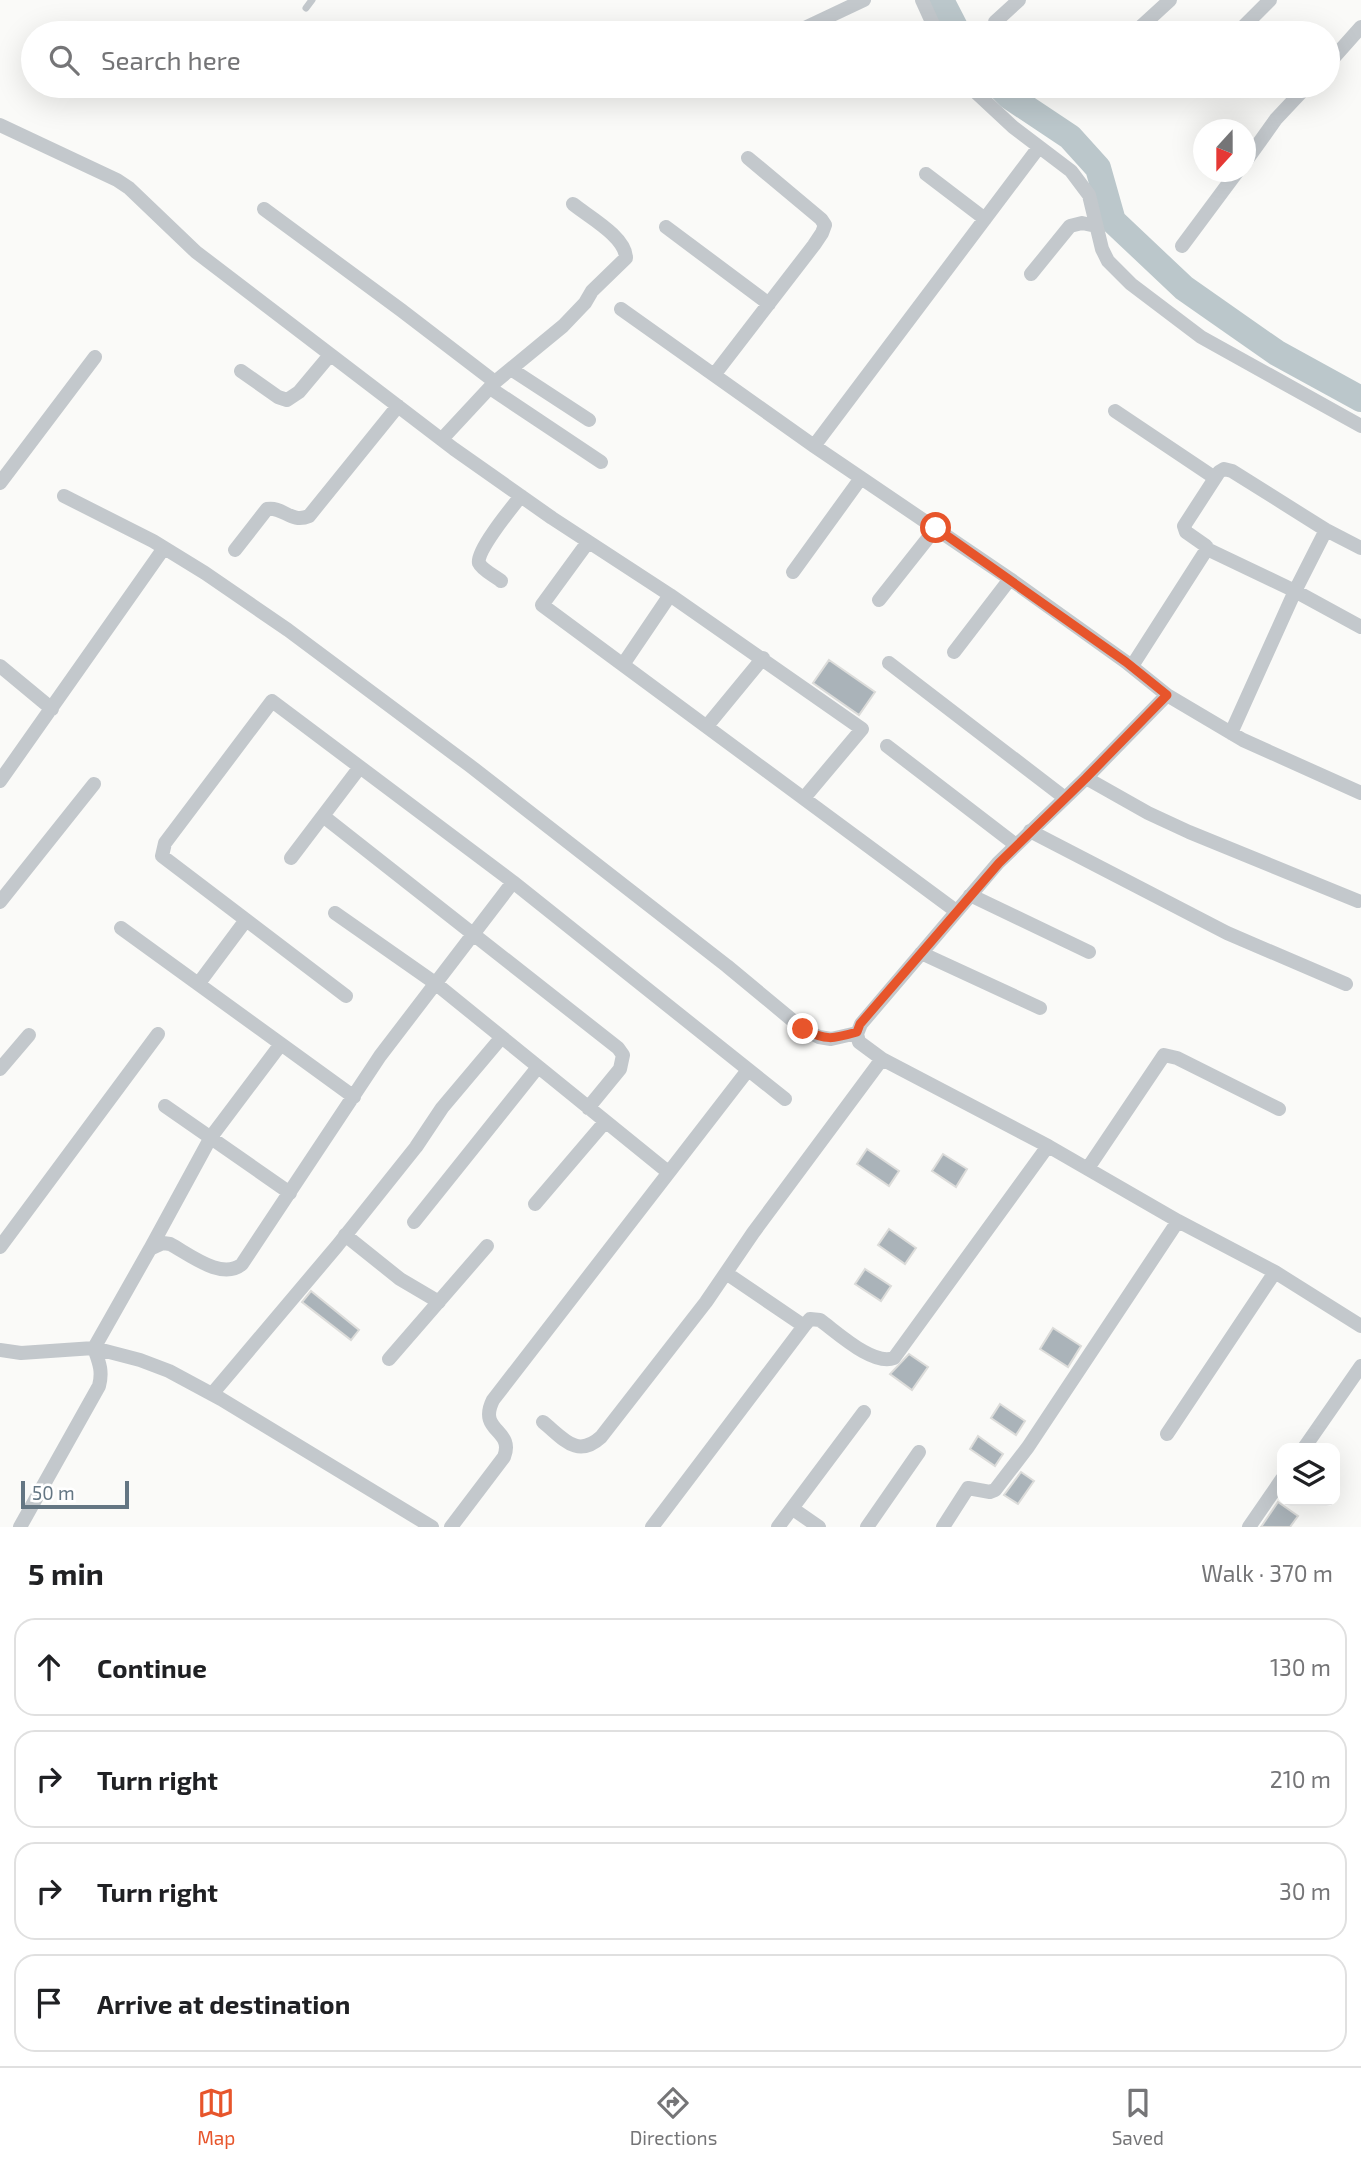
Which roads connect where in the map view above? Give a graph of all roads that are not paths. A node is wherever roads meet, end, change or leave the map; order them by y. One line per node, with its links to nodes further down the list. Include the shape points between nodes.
1 (312, 0): 7 (lane)
2 (864, 0): 8 (street)
3 (922, 0): 9 (street)
4 (1019, 0): 10 (street)
5 (1170, 0): 11 (street)
6 (1270, 0): 12 (street)
7 (306, 8)
8 (819, 21)
9 (932, 21)
10 (996, 21)
11 (1147, 21)
12 (1249, 21)
13 (1361, 27): 14 (street)
14 (1340, 51)
15 (981, 98): 19 (street)
16 (1296, 98): 18 (street)
17 (0, 125): 32 (street, via 129,188 196,252)
18 (1256, 146)
19 (1040, 147): 25 (street); 26 (street, via 1081,182)
20 (748, 158): 30 (street, via 825,225)
21 (926, 174): 25 (street)
22 (1230, 182): 28 (street)
23 (573, 204): 34 (street, via 616,237 626,258 550,339)
24 (264, 209): 37 (street, via 411,317)
25 (985, 219): 43 (street)
26 (1096, 226): 29 (street, via 1070,226); 41 (street, via 1108,261 1163,309 1201,337)
27 (666, 227): 30 (street)
28 (1182, 246)
29 (1031, 274)
30 (769, 304): 36 (street)
31 (621, 309): 36 (street)
32 (330, 355): 35 (street, via 288,400); 38 (street)
33 (95, 357): 47 (street)
34 (510, 369): 37 (street); 40 (street)
35 (242, 371)
36 (714, 375): 43 (street)
37 (493, 385): 42 (street); 44 (street)
38 (398, 406): 42 (street); 56 (street, via 309,516 292,518 267,509)
39 (1115, 411): 46 (street)
40 (589, 420)
41 (1361, 426)
42 (442, 439): 49 (street)
43 (814, 446): 45 (street)
44 (601, 462)
45 (861, 478): 50 (street); 57 (street)
46 (1215, 478): 51 (street, via 1224,469 1232,471); 55 (street, via 1184,526)
47 (0, 483)
48 (64, 496): 53 (street)
49 (521, 496): 52 (street); 59 (street, via 479,558)
50 (936, 528): 58 (street); 62 (street)
51 (1326, 530): 54 (street); 60 (street)
52 (588, 542): 61 (street); 66 (street, via 542,605)
53 (164, 548): 71 (street); 102 (street, via 288,630 469,765 803,1029 831,1039)
54 (1361, 548)
55 (1207, 549): 60 (street); 69 (street)
56 (235, 550)
57 (793, 572)
58 (1010, 579): 64 (street); 69 (street)
59 (501, 581)
60 (1295, 591): 63 (street); 73 (street)
61 (670, 595): 65 (street); 66 (street)
62 (879, 600)
63 (1361, 627)
64 (954, 652)
65 (763, 658): 72 (street); 80 (street, via 862,729)
66 (624, 663): 72 (street)
67 (889, 663): 81 (street)
68 (0, 666): 71 (street)
69 (1132, 666): 70 (street)
70 (1167, 695): 73 (street); 76 (street)
71 (52, 709): 77 (street)
72 (706, 726): 80 (street)
73 (1231, 733): 79 (street)
74 (887, 746): 84 (street)
75 (359, 767): 82 (street); 86 (street); 92 (street, via 272,701 165,843 162,856)
76 (1086, 778): 81 (street); 88 (street, via 1178,827)
77 (0, 781)
78 (94, 784): 89 (street)
79 (1361, 793)
80 (804, 798): 90 (street)
81 (1065, 798): 83 (street)
82 (323, 816): 85 (street); 94 (street)
83 (1030, 831): 84 (street); 99 (street, via 1227,933)
84 (1016, 845): 87 (street)
85 (292, 858)
86 (513, 882): 94 (street); 110 (street)
87 (970, 895): 90 (street); 95 (street)
88 (1358, 901)
89 (0, 902)
90 (956, 911): 96 (street)
91 (335, 913): 97 (street)
92 (246, 920): 98 (street); 100 (street)
93 (121, 928): 98 (street)
94 (473, 933): 97 (street); 114 (street, via 623,1055 620,1069)
95 (1089, 952)
96 (921, 953): 101 (street); 102 (street)
97 (435, 983): 105 (street); 111 (street)
98 (200, 984): 106 (street)
99 (1346, 984)
100 (346, 996)
101 (1040, 1009)
102 (857, 1032): 107 (street, via 859,1042)
103 (158, 1034): 127 (street)
104 (29, 1035): 109 (street)
105 (502, 1038): 108 (street); 125 (street)
106 (281, 1044): 111 (street); 117 (street)
107 (882, 1059): 118 (street); 130 (street)
108 (538, 1067): 114 (street); 124 (street)
109 (0, 1069)
110 (748, 1070): 112 (street); 120 (street)
111 (354, 1097): 121 (street)
112 (785, 1098)
113 (165, 1106): 117 (street)
114 (588, 1108): 116 (street)
115 (1279, 1109): 119 (street, via 1164,1055)
116 (605, 1122): 120 (street); 122 (street)
117 (211, 1137): 121 (street); 128 (street)
118 (1048, 1146): 119 (street); 132 (street, via 894,1358 886,1361 871,1356 820,1320 810,1319)
119 (1088, 1168): 123 (street)
120 (668, 1172): 148 (street, via 493,1400 488,1420 507,1449)
121 (290, 1193): 128 (street, via 236,1269 214,1268 170,1244)
122 (535, 1204)
123 (1178, 1221): 129 (street); 153 (street, via 1020,1458 995,1490 968,1489)
124 (414, 1222)
125 (345, 1235): 131 (street, via 400,1279); 138 (street)
126 (487, 1246): 131 (street)
127 (0, 1247)
128 (150, 1249): 134 (street)
129 (1275, 1272): 133 (street); 141 (street)
130 (726, 1273): 132 (street); 140 (street, via 591,1446 583,1449 571,1444)
131 (439, 1302): 136 (street)
132 (804, 1326): 149 (street)
133 (1361, 1326)
134 (93, 1348): 135 (street); 138 (street, via 160,1367); 146 (street, via 101,1365 99,1386)
135 (0, 1350)
136 (389, 1359)
137 (1361, 1366): 142 (street)
138 (212, 1394): 147 (street)
139 (864, 1412): 145 (street)
140 (543, 1422)
141 (1167, 1434)
142 (1307, 1443)
143 (919, 1452): 152 (street)
144 (1277, 1486): 154 (street)
145 (793, 1509): 150 (street); 151 (street)
146 (20, 1527)
147 (432, 1527)
148 (452, 1527)
149 (652, 1527)
150 (778, 1527)
151 (819, 1527)
152 (867, 1527)
153 (943, 1527)
154 (1249, 1527)

